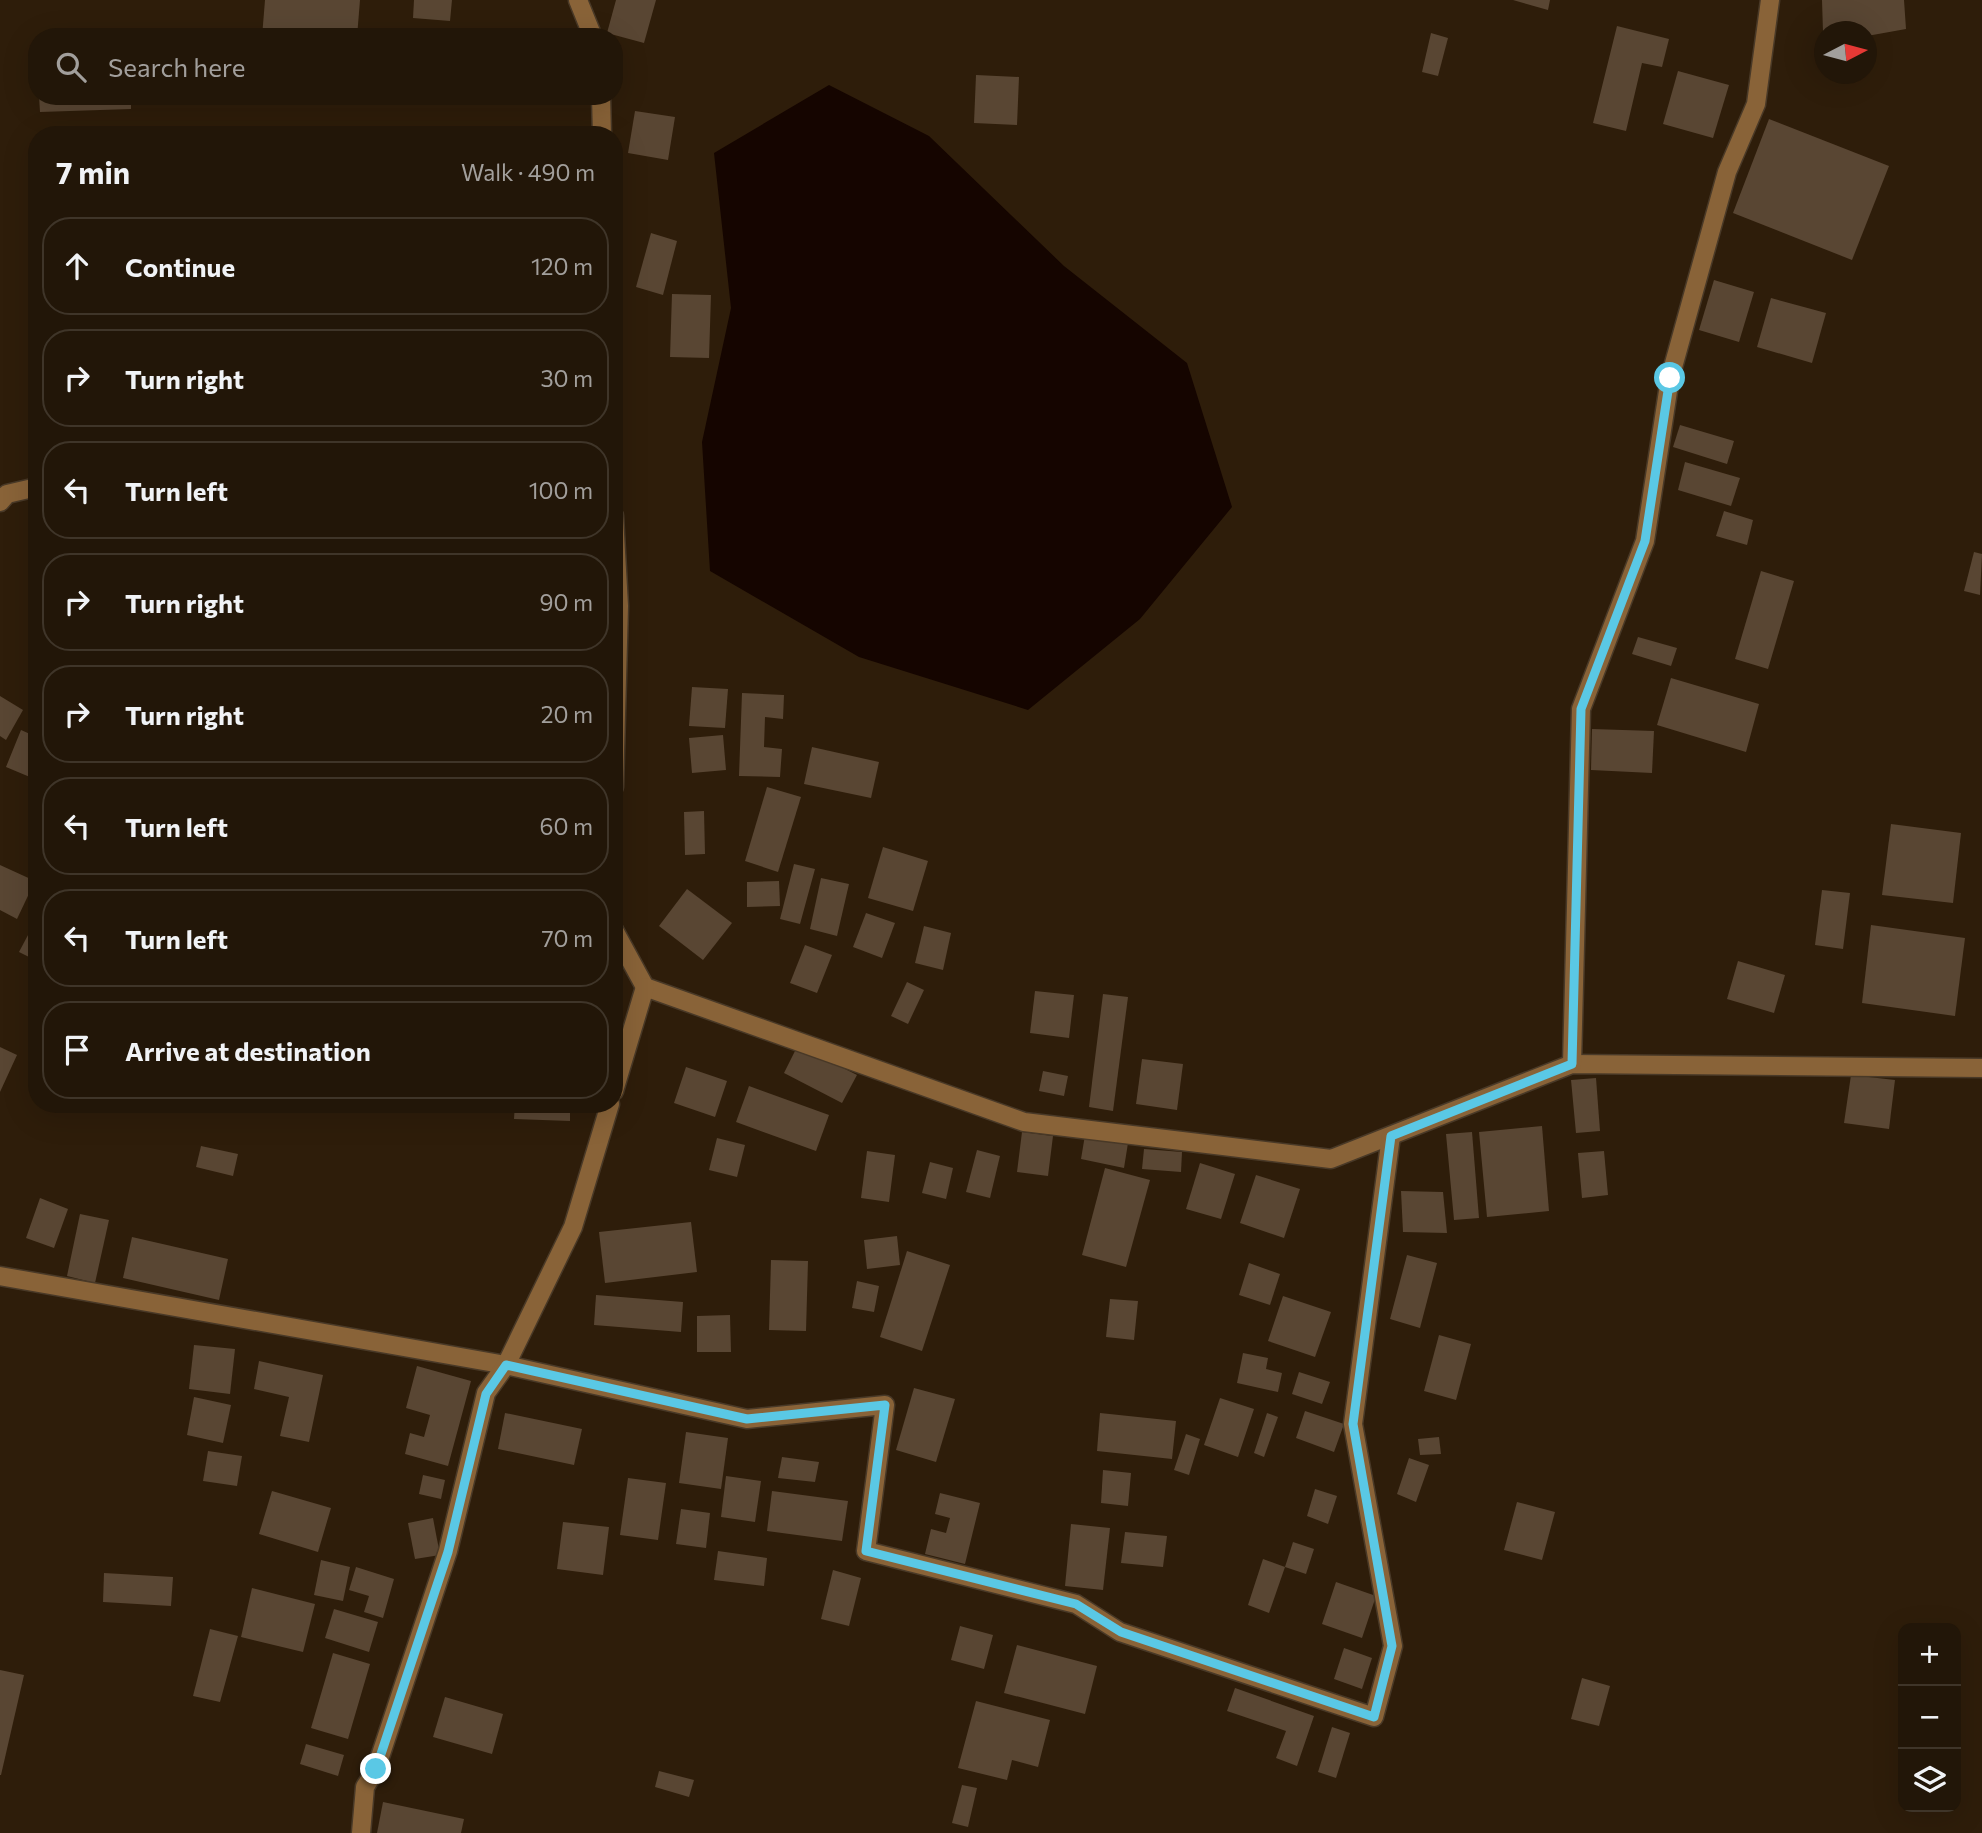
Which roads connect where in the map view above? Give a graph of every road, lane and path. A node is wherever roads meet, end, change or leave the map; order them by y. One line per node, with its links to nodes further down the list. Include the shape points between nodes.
1 (578, 0): 3 (street)
2 (1770, 0): 11 (street, via 1756,104 1727,172 1670,378 1645,541 1581,709)
3 (589, 28)
4 (601, 105): 5 (street)
5 (602, 126)
6 (28, 488): 7 (street, via 7,494)
7 (0, 502)
8 (623, 947): 9 (street)
9 (645, 987): 10 (street); 14 (street, via 1024,1122 1331,1159)
10 (623, 1061)
11 (1572, 1064): 12 (street); 14 (street)
12 (1982, 1068)
13 (607, 1113): 16 (street, via 573,1227)
14 (1391, 1136): 16 (street, via 1353,1424 1392,1646 1374,1717 1121,1632 1076,1604 866,1551 885,1405 747,1419)
15 (0, 1276): 16 (street)
16 (506, 1365): 17 (street, via 486,1394 448,1552 376,1769 365,1787)
17 (361, 1833)

